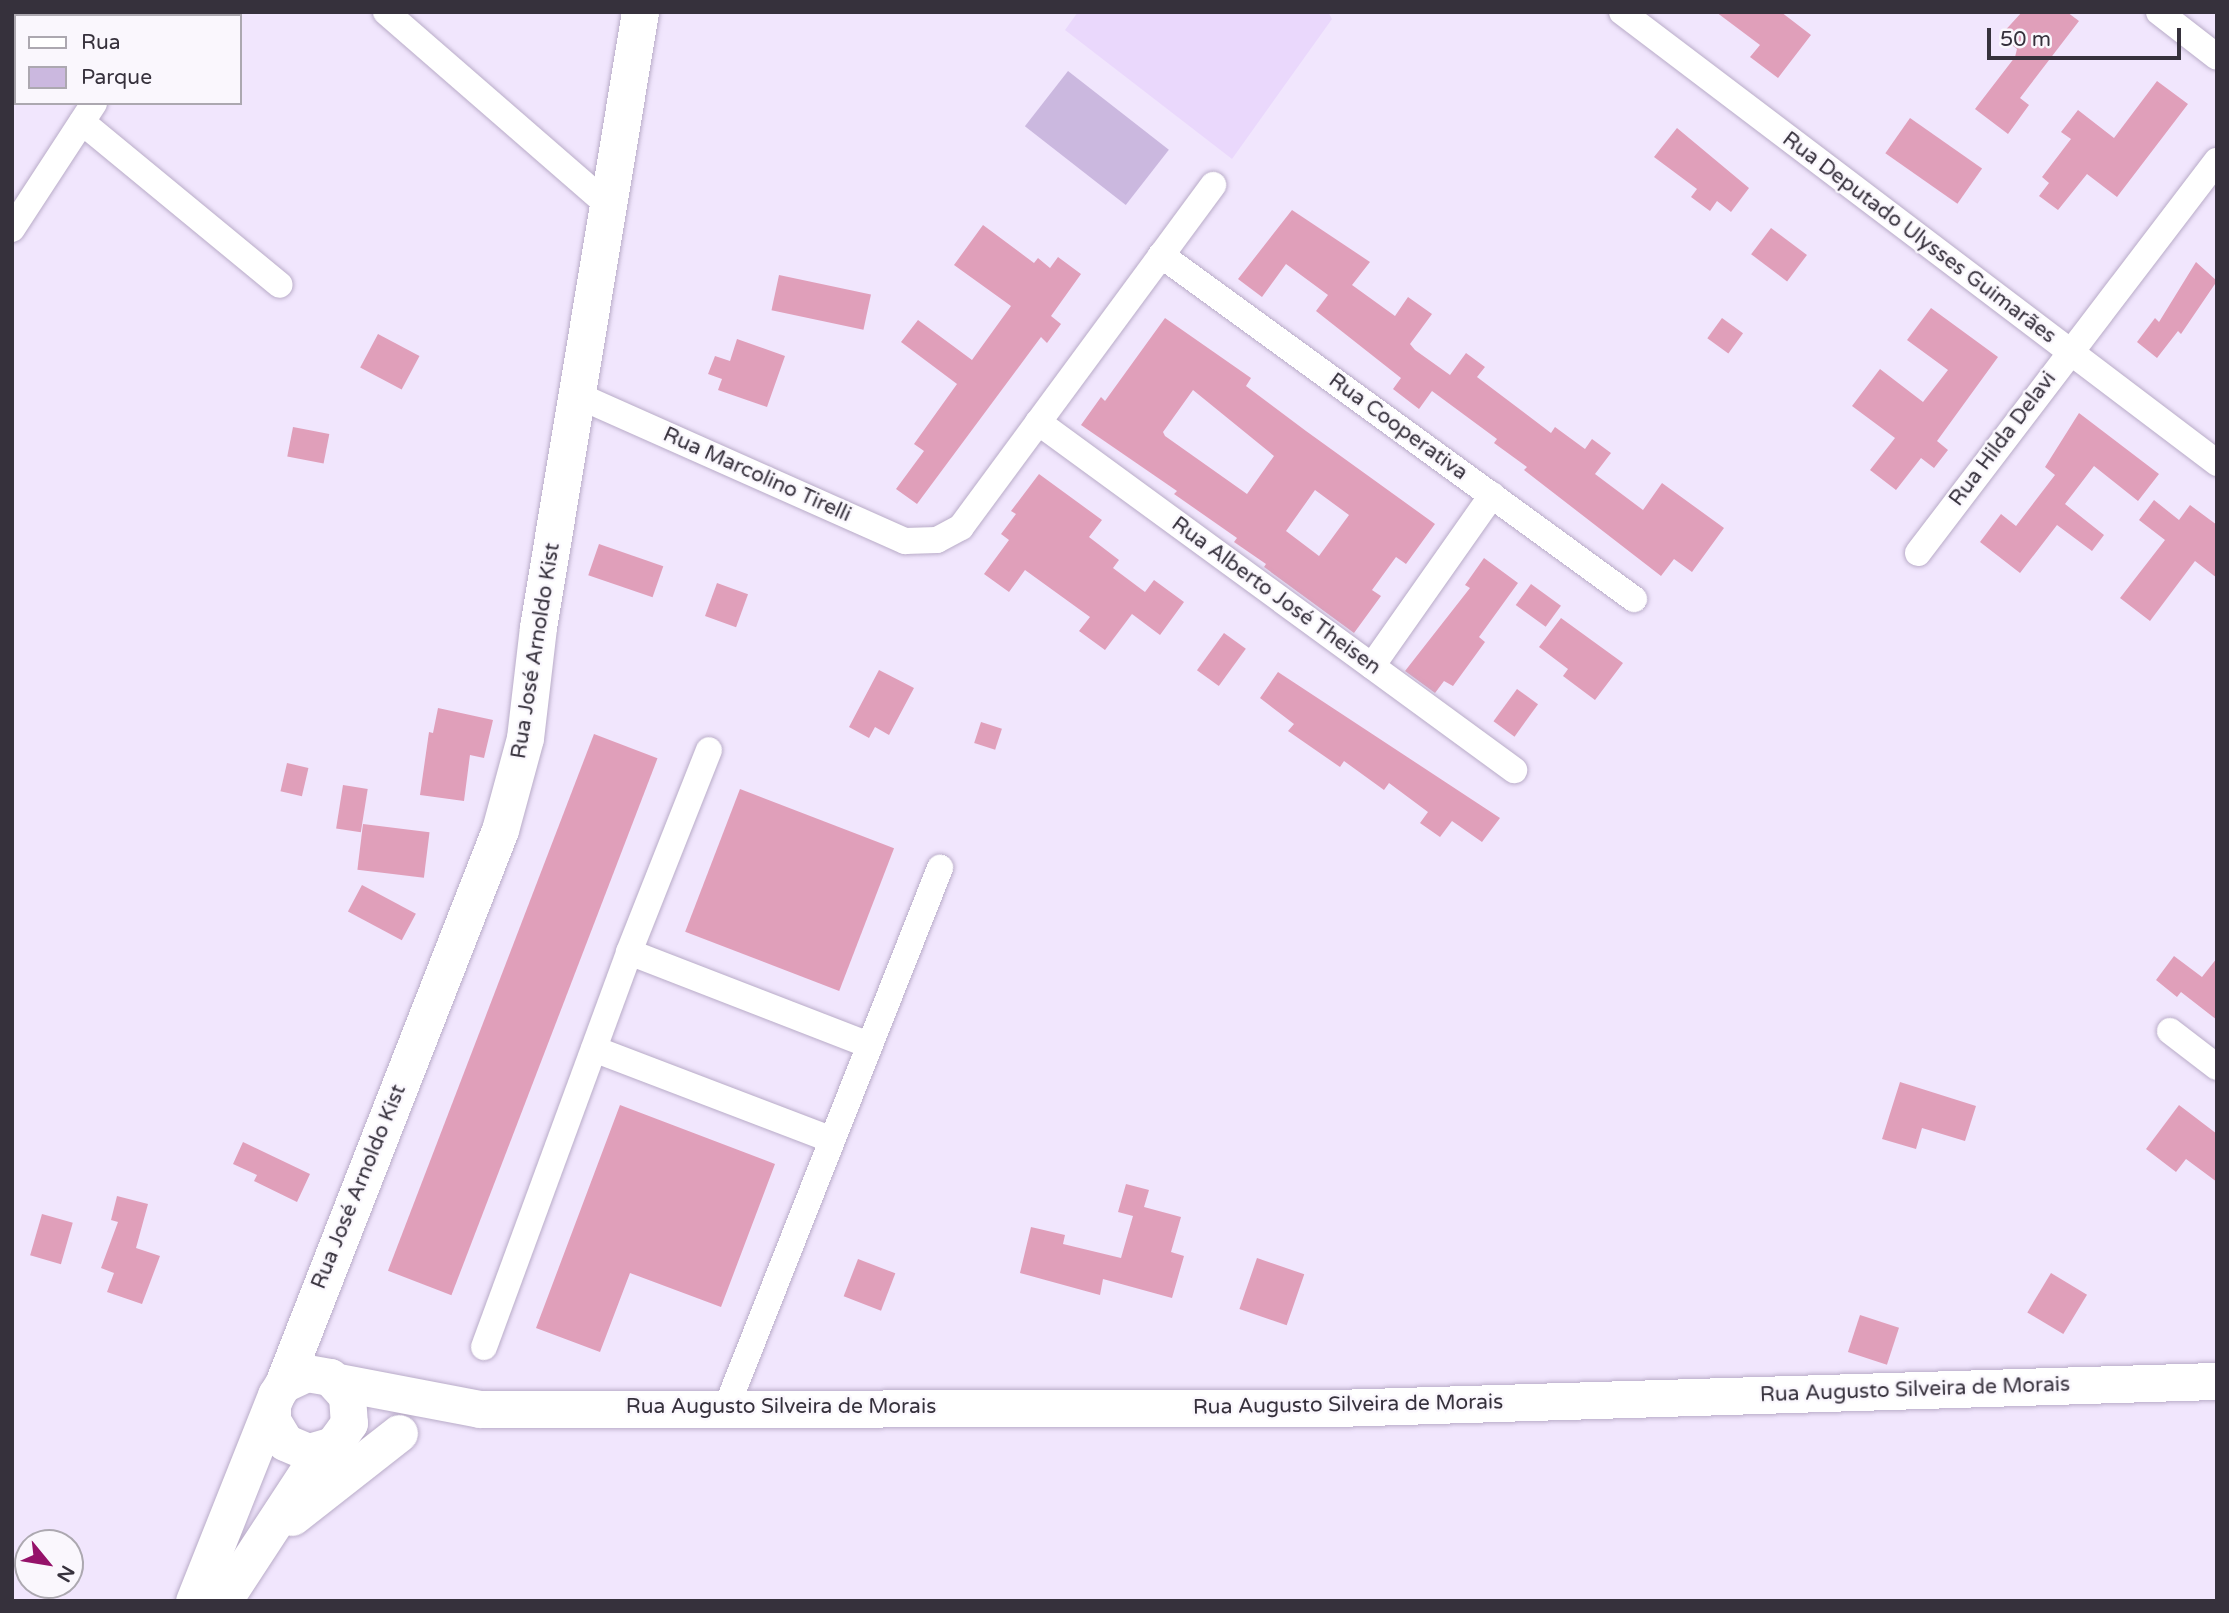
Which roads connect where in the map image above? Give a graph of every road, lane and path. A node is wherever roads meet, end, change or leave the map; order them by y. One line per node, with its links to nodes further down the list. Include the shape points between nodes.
1 (386, 12): 9 (street)
2 (640, 12): 9 (main road, Rua José Arnoldo Kist)
3 (1622, 12): 13 (street, Rua Deputado Ulysses Guimarães)
4 (2158, 12): 5 (street)
5 (2217, 57)
6 (88, 113): 10 (street); 12 (street)
7 (2217, 161): 13 (street, Rua Hilda Delavi)
8 (1213, 185): 11 (street)
9 (610, 208): 14 (main road, Rua José Arnoldo Kist)
10 (12, 229)
11 (1161, 255): 15 (street); 17 (street, Rua Cooperativa)
12 (280, 285)
13 (2069, 351): 16 (street, Rua Deputado Ulysses Guimarães); 18 (street, Rua Hilda Delavi)
14 (579, 396): 15 (street, Rua Marcolino Tirelli, via 905,541 937,540 961,527); 30 (main road, Rua José Arnoldo Kist, via 538,627 525,738 500,831)
15 (1038, 422): 20 (street, Rua Alberto José Theisen)
16 (2217, 463)
17 (1492, 495): 19 (street, Rua Cooperativa); 20 (street)
18 (1918, 553)
19 (1634, 599)
20 (1372, 666): 22 (street, Rua Alberto José Theisen)
21 (709, 750): 24 (street)
22 (1514, 770)
23 (940, 867): 26 (street)
24 (629, 951): 26 (street); 27 (street)
25 (2170, 1031): 28 (street)
26 (869, 1045): 29 (street)
27 (594, 1049): 29 (street); 31 (street)
28 (2217, 1067)
29 (830, 1139): 35 (street)
30 (315, 1301): 32 (main road, Rua José Arnoldo Kist); 34 (main road, Rua José Arnoldo Kist)
31 (484, 1348)
32 (334, 1380): 34 (main road, via 307,1373); 36 (main road, Rua Augusto Silveira de Morais); 38 (main road, Rua José Arnoldo Kist, via 350,1410 349,1423)
33 (2217, 1381): 35 (main road, Rua Augusto Silveira de Morais, via 1336,1408)
34 (278, 1396): 38 (main road, via 272,1420 285,1442 308,1452); 40 (main road, Rua José Arnoldo Kist)
35 (727, 1406): 36 (main road, Rua Augusto Silveira de Morais)
36 (478, 1409): 37 (main road, Rua Augusto Silveira de Morais)
37 (399, 1433): 38 (main road, Rua Augusto Silveira de Morais); 39 (main road, Rua Augusto Silveira de Morais)
38 (327, 1448): 39 (main road, Rua José Arnoldo Kist)
39 (260, 1545): 41 (main road, Rua José Arnoldo Kist)
40 (194, 1601)
41 (223, 1601)

